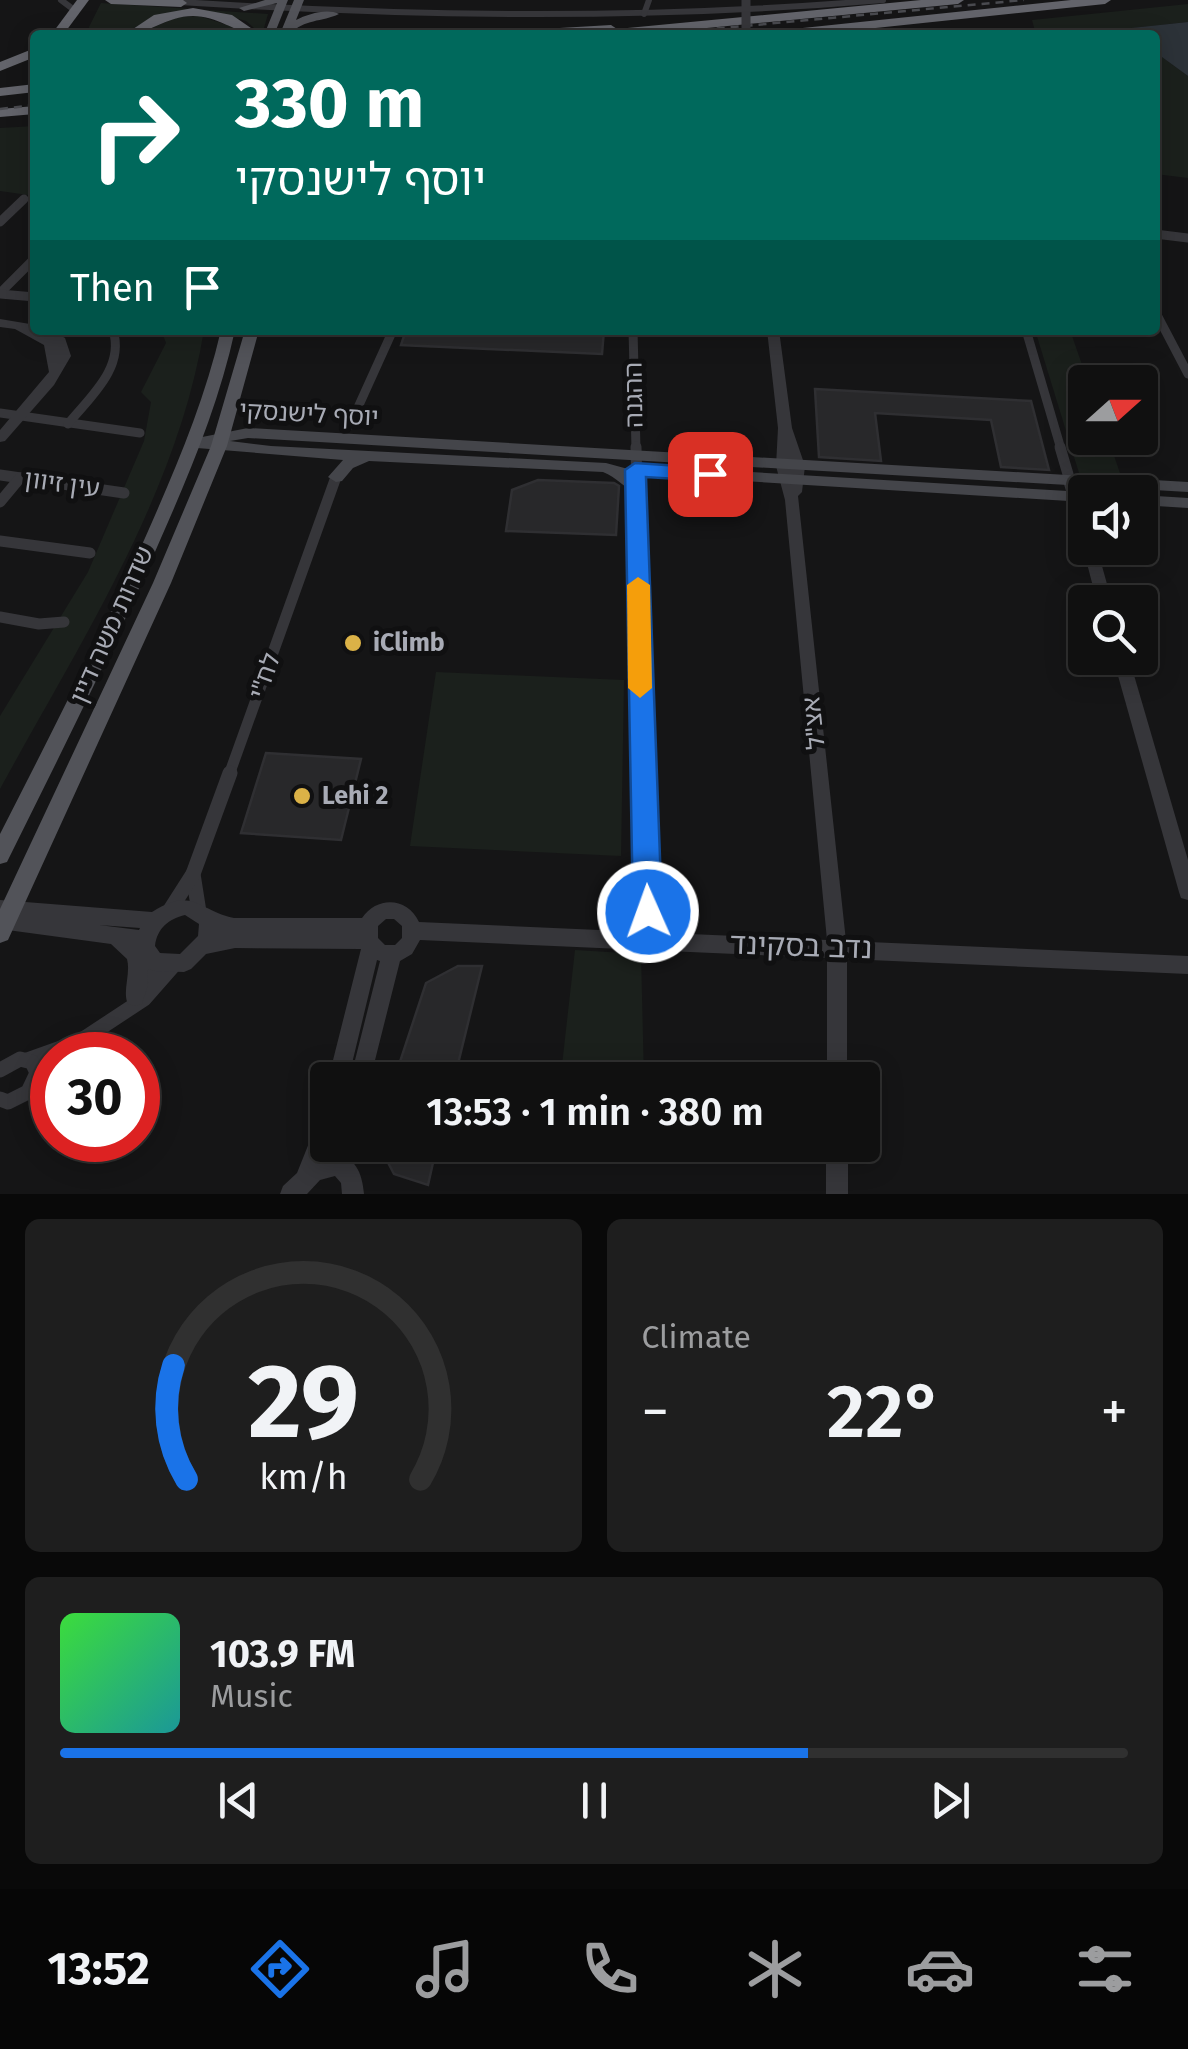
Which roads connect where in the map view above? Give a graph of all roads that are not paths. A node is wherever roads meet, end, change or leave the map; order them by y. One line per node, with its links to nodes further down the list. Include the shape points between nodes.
1 (61, 0): 22 (street)
2 (86, 0): 22 (highway); 25 (highway)
3 (98, 0): 26 (highway)
4 (110, 0): 14 (highway)
5 (150, 0): 14 (street)
6 (302, 0): 17 (main road); 18 (main road)
7 (404, 0): 19 (street)
8 (648, 0): 21 (street)
9 (746, 0): 35 (street, bridge)
10 (882, 0): 21 (street, via 764,12)
11 (958, 0): 23 (highway)
12 (1105, 0): 36 (highway)
13 (562, 1): 20 (street)
14 (181, 2): 16 (street)
15 (279, 4): 16 (main road); 17 (street); 29 (main road); 30 (main road)
16 (244, 8)
17 (294, 13): 18 (street); 31 (main road)
18 (335, 13): 19 (street); 32 (main road)
19 (398, 14): 20 (street)
20 (556, 14): 21 (street)
21 (644, 14)
22 (73, 16): 24 (highway)
23 (699, 25): 33 (highway); 34 (highway)
24 (61, 30)
25 (80, 30)
26 (82, 30)
27 (138, 30): 28 (highway, via 157,19 200,13 232,18)
28 (249, 30)
29 (271, 30)
30 (285, 30)
31 (287, 30)
32 (291, 30)
33 (601, 30)
34 (647, 30)
35 (746, 30)
36 (821, 30)
37 (30, 60): 38 (highway)
38 (0, 68)
39 (30, 89): 40 (highway)
40 (0, 92)
41 (30, 111): 42 (highway)
42 (0, 119): 43 (highway)
43 (30, 119)
44 (24, 199): 45 (street)
45 (0, 222)
46 (1160, 235): 47 (street)
47 (1188, 238)
48 (30, 263): 49 (street)
49 (0, 293): 50 (street)
50 (30, 296)
51 (1160, 321): 65 (street)
52 (0, 323): 53 (street)
53 (18, 325): 54 (street); 55 (street)
54 (30, 327)
55 (30, 331)
56 (38, 335): 66 (street, via 54,350)
57 (52, 335): 66 (street, via 66,350)
58 (116, 335): 69 (street, via 115,361)
59 (227, 335): 75 (main road, שדרות משה דיין)
60 (251, 335): 74 (main road, שדרות משה דיין)
61 (391, 335): 70 (street)
62 (633, 335): 73 (street, ההגנה)
63 (773, 335): 80 (street, אצ"ל)
64 (1027, 335): 82 (street)
65 (1188, 374)
66 (50, 382): 68 (street)
67 (0, 413): 68 (street)
68 (19, 416): 69 (street); 72 (street)
69 (68, 424): 71 (street)
70 (350, 425): 76 (main road); 77 (main road)
71 (140, 433)
72 (0, 438)
73 (634, 438): 78 (main road); 79 (street, ההגנה)
74 (220, 440): 75 (main road, יוסף לישנסקי); 76 (main road, יוסף לישנסקי); 103 (main road, שדרות משה דיין, via 162,583)
75 (197, 442): 98 (main road, שדרות משה דיין, via 132,590)
76 (325, 447): 77 (main road, יוסף לישנסקי); 83 (main road)
77 (371, 450): 78 (main road, יוסף לישנסקי); 83 (main road)
78 (604, 462): 79 (main road, יוסף לישנסקי); 79 (main road)
79 (635, 471): 80 (main road, יוסף לישנסקי); 107 (street, ההגנה)
80 (792, 473): 85 (main road, יוסף לישנסקי); 86 (main road, יוסף לישנסקי); 111 (street, אצ"ל)
81 (0, 474): 84 (street, עין זיוון)
82 (1068, 475)
83 (336, 477): 99 (street, לח"י)
84 (20, 478): 89 (street, עין זיוון); 91 (street)
85 (1068, 485)
86 (1068, 485)
87 (1158, 486): 88 (main road, יוסף לישנסקי)
88 (1188, 487)
89 (124, 492)
90 (1158, 501): 92 (main road)
91 (0, 502)
92 (1188, 503)
93 (0, 541): 94 (street)
94 (90, 554)
95 (3, 621): 96 (street)
96 (64, 622)
97 (1126, 675): 100 (street)
98 (0, 855)
99 (193, 874): 101 (street, לח"י); 102 (street, לח"י)
100 (1188, 892)
101 (162, 916): 102 (street, via 185,908); 103 (street); 106 (street)
102 (204, 916): 108 (street, via 234,927); 110 (street)
103 (3, 918): 105 (street)
104 (414, 931): 107 (street, נדב בסקינד); 108 (street, via 406,945); 108 (street, via 406,914 392,910 377,915)
105 (110, 934): 106 (street); 115 (street, via 130,944 138,960)
106 (146, 940): 112 (street)
107 (648, 940): 109 (street, נדב בסקינד)
108 (375, 942): 110 (street, via 235,940); 121 (street); 122 (street)
109 (802, 945): 111 (street, נדב בסקינד); 114 (street)
110 (204, 946): 112 (street, via 194,958)
111 (837, 946): 113 (street, נדב בסקינד); 114 (street, אצ"ל)
112 (164, 964): 115 (street); 116 (street, via 144,999)
113 (1188, 966)
114 (837, 974): 123 (street, אצ"ל)
115 (135, 997): 116 (street)
116 (110, 1020): 117 (street)
117 (92, 1032)
118 (30, 1059): 119 (street)
119 (27, 1060): 120 (street); 124 (street)
120 (30, 1062)
121 (343, 1062)
122 (362, 1062)
123 (837, 1062)
124 (0, 1070)
125 (30, 1089): 126 (street)
126 (3, 1102)
127 (310, 1160): 131 (street)
128 (329, 1162): 131 (street)
129 (344, 1162): 132 (street)
130 (837, 1162): 133 (street)
131 (298, 1186)
132 (353, 1194)
133 (837, 1194)

